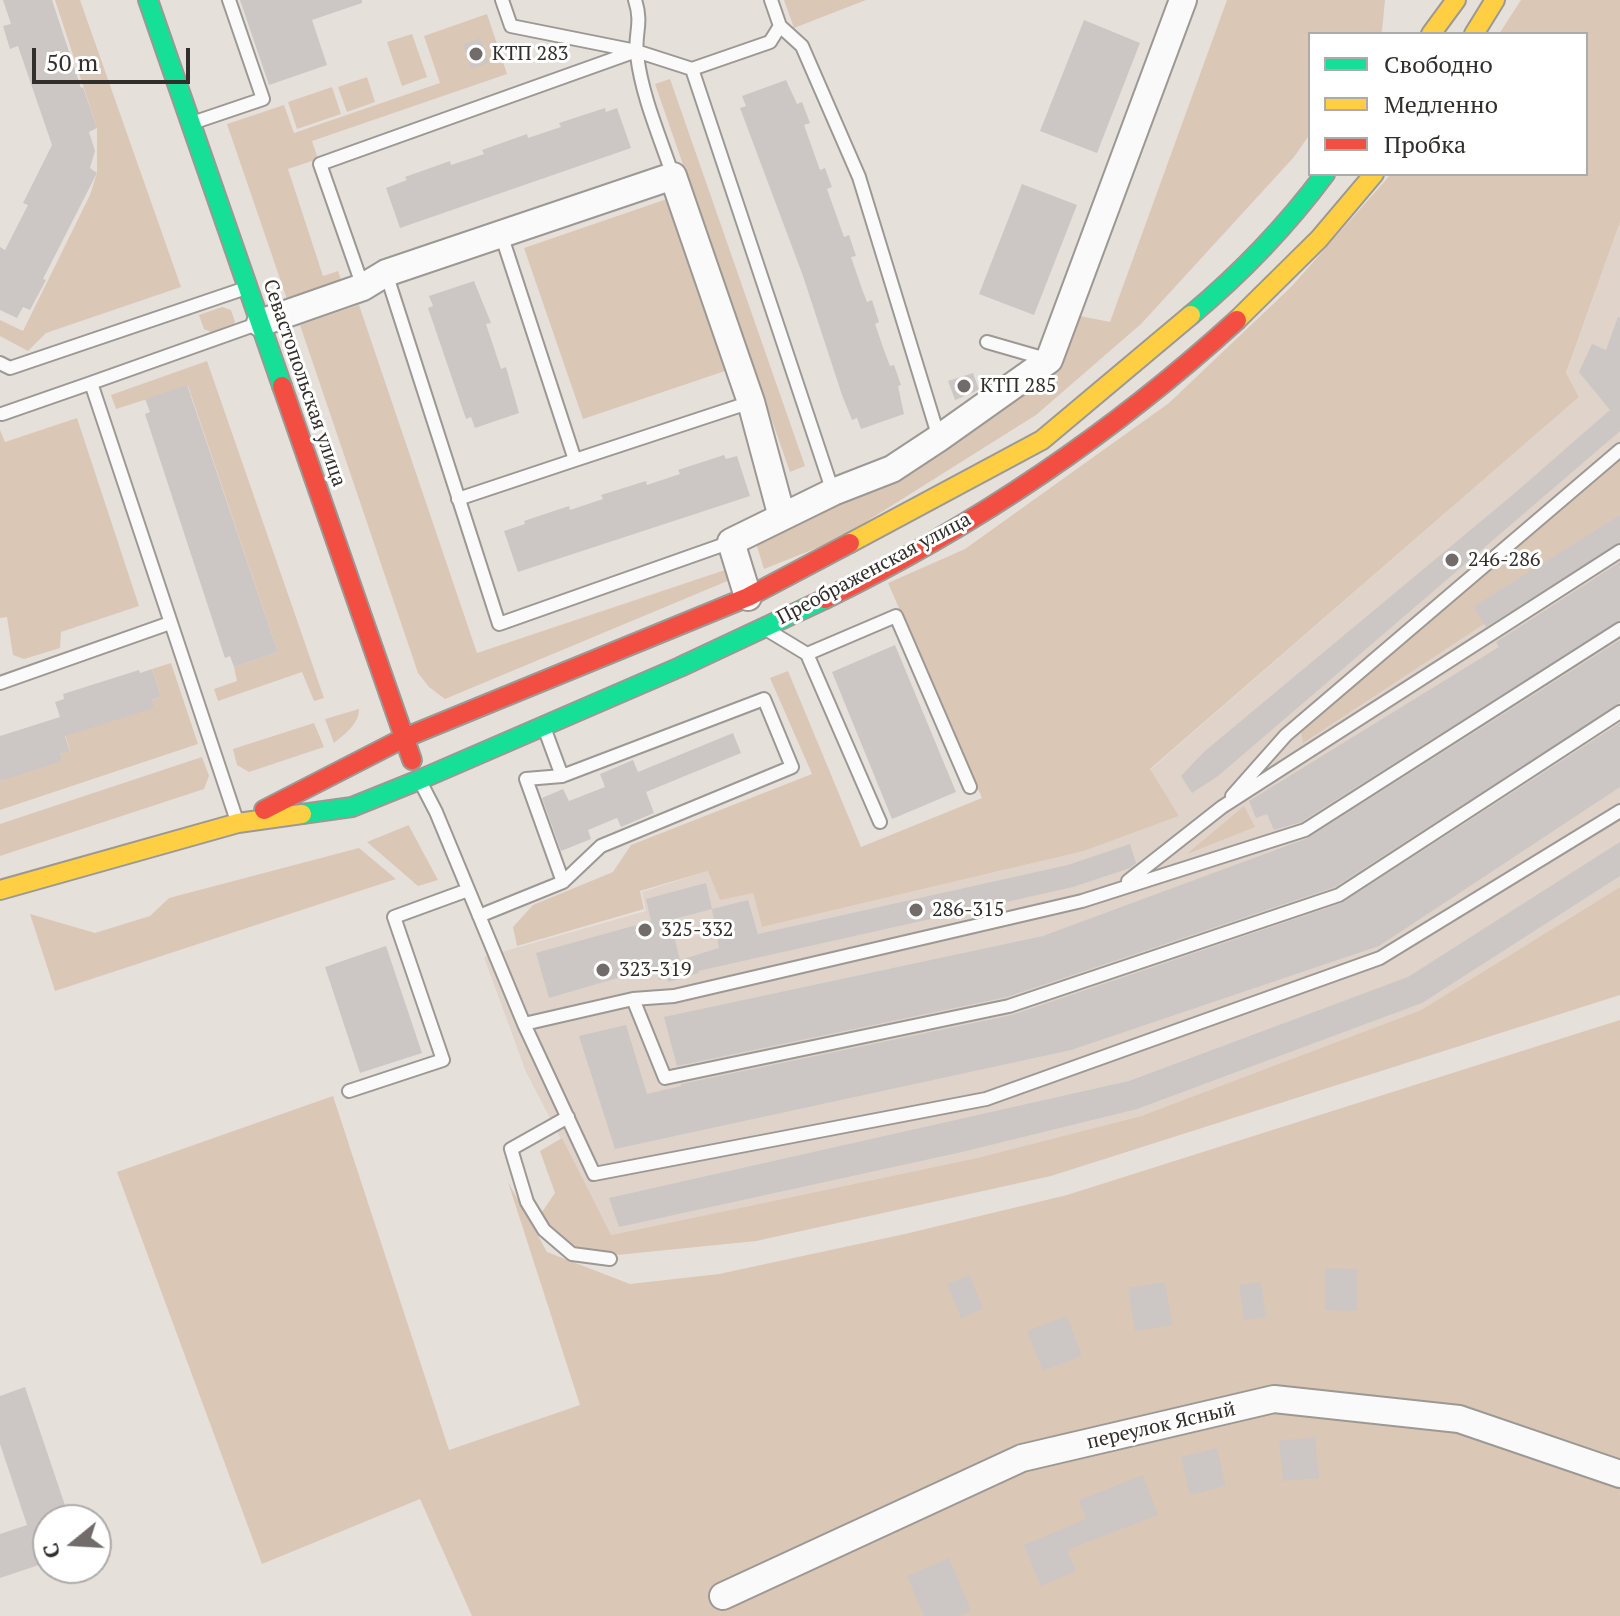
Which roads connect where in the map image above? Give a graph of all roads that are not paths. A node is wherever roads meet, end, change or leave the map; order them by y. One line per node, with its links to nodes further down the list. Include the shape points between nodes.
1 (148, 0): 14 (main road, Севастопольская улица)
2 (229, 0): 14 (lane, via 263,99)
3 (502, 0): 12 (lane, via 511,26)
4 (635, 0): 12 (lane, via 641,16)
5 (771, 0): 9 (lane)
6 (1183, 0): 23 (street)
7 (1456, 0): 10 (main road)
8 (1495, 0): 11 (main road)
9 (780, 26): 13 (lane, via 770,42); 28 (lane, via 802,46 859,177)
10 (1432, 32)
11 (1475, 32)
12 (636, 51): 13 (lane); 15 (lane); 19 (lane, via 320,164)
13 (692, 69): 31 (lane)
14 (191, 124): 20 (main road, Севастопольская улица)
15 (673, 176): 18 (street); 26 (street)
16 (1324, 176): 36 (main road, Преображенская улица, via 1214,296 1042,440)
17 (1372, 176): 36 (main road, Преображенская улица, via 1250,308 1152,395 1064,461 836,594)
18 (501, 234): 19 (street); 30 (lane)
19 (374, 280): 21 (street); 32 (lane)
20 (248, 287): 21 (main road, Севастопольская улица); 24 (lane, via 10,368)
21 (260, 323): 25 (lane); 43 (main road, Севастопольская улица)
22 (987, 342): 23 (lane)
23 (1049, 360): 28 (street)
24 (0, 363)
25 (91, 383): 27 (lane); 37 (lane)
26 (751, 402): 30 (lane); 33 (street)
27 (2, 414)
28 (939, 438): 31 (street, via 892,469)
29 (1620, 450): 47 (lane, via 1286,735)
30 (575, 460): 32 (lane)
31 (833, 492): 33 (street)
32 (458, 499): 34 (lane, via 499,624)
33 (782, 517): 34 (street)
34 (731, 542): 36 (street)
35 (1620, 551): 47 (lane)
36 (756, 613): 39 (lane); 42 (main road, Преображенская улица); 43 (main road, Преображенская улица)
37 (170, 623): 40 (lane); 50 (lane)
38 (1620, 629): 52 (lane, via 1305,830)
39 (807, 654): 46 (lane, via 896,616); 49 (lane)
40 (0, 683)
41 (1620, 712): 56 (lane, via 1339,895 1009,1006 665,1078)
42 (543, 725): 44 (lane); 45 (main road, Преображенская улица)
43 (404, 738): 45 (main road, Севастопольская улица); 50 (main road, Преображенская улица)
44 (562, 776): 51 (lane, via 526,779); 51 (lane, via 764,699 792,767 601,846)
45 (419, 780): 50 (main road, Преображенская улица, via 352,807); 54 (lane)
46 (970, 787)
47 (1222, 807): 52 (lane)
48 (1620, 811): 59 (lane, via 1380,958 986,1099 594,1174)
49 (880, 822)
50 (238, 823): 53 (main road, Преображенская улица)
51 (563, 882): 55 (lane)
52 (1120, 887): 56 (lane, via 1082,901 689,993)
53 (0, 890)
54 (468, 890): 55 (lane); 58 (lane, via 394,917 443,1060)
55 (479, 916): 57 (lane)
56 (633, 999): 57 (lane)
57 (524, 1024): 59 (lane)
58 (349, 1091)
59 (568, 1117): 60 (lane, via 511,1149 527,1202 544,1230 572,1254)
60 (610, 1259)
61 (1620, 1474): 62 (street, переулок Ясный, via 1459,1419 1274,1399 1022,1458)
62 (723, 1596)

